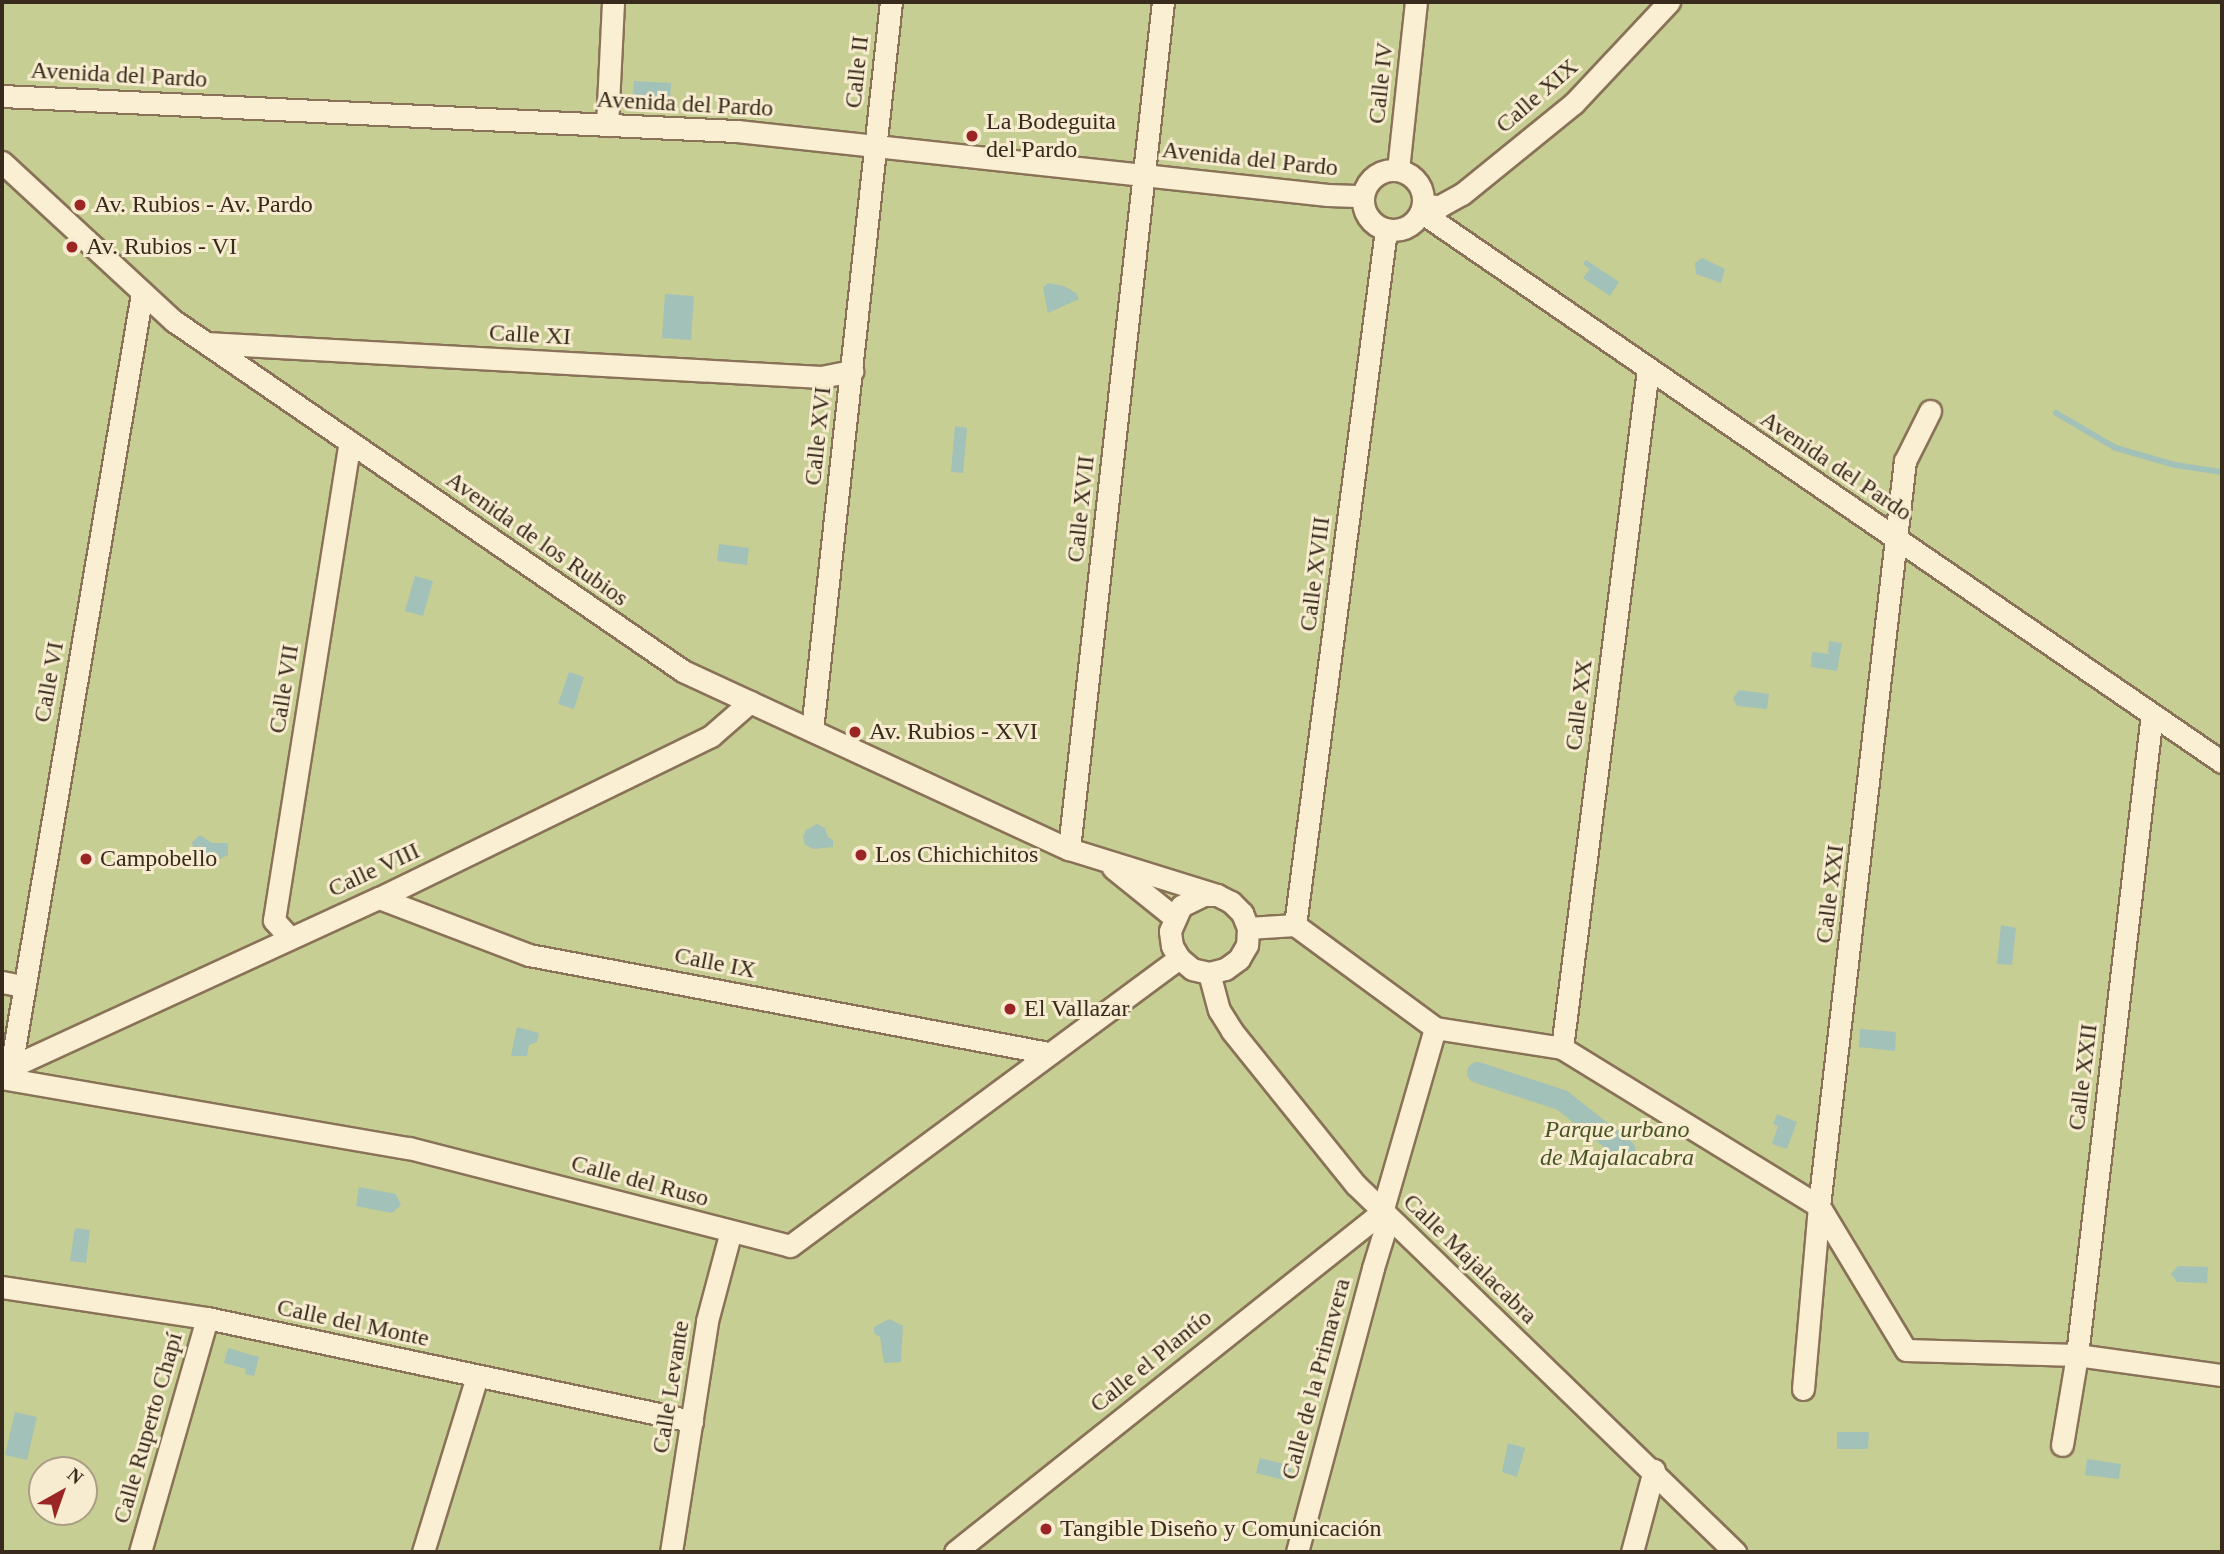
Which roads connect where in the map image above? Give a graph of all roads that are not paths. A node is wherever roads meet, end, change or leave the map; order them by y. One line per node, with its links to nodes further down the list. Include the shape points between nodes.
1 (613, 2): 7 (street)
2 (891, 2): 8 (street, Calle II)
3 (1163, 2): 11 (street, Calle XVII)
4 (1416, 2): 10 (street, Calle IV)
5 (1667, 3): 13 (street, Calle XIX, via 1574,103 1461,194 1440,206)
6 (2, 96): 7 (street, Avenida del Pardo)
7 (607, 125): 8 (street, Avenida del Pardo, via 737,131)
8 (876, 147): 11 (street, Avenida del Pardo); 18 (street, Calle XVI)
9 (2, 162): 15 (street, Avenida de los Rubios)
10 (1398, 170): 12 (street, via 1374,176); 13 (street, via 1418,182)
11 (1144, 175): 12 (street, Avenida del Pardo); 26 (street, Calle XVII)
12 (1363, 196): 14 (street, via 1368,218)
13 (1422, 209): 14 (street, via 1413,223 1400,230); 17 (street, Avenida del Pardo)
14 (1386, 230): 31 (street, Calle XVIII)
15 (142, 293): 16 (street, Avenida de los Rubios); 37 (street, Calle VI)
16 (204, 343): 18 (street, Calle XI, via 821,377); 20 (street, Avenida de los Rubios)
17 (1648, 369): 21 (street, Avenida del Pardo); 39 (street, Calle XX)
18 (852, 371): 24 (street, Calle XVI)
19 (1930, 411): 21 (street, Calle XXI, via 1905,461)
20 (350, 442): 22 (street, Avenida de los Rubios, via 683,671); 33 (street, Calle VII, via 274,920)
21 (1898, 541): 23 (street, Avenida del Pardo); 42 (street, Calle XXI)
22 (750, 702): 24 (street, Avenida de los Rubios); 29 (street, Calle VIII, via 710,736)
23 (2152, 715): 25 (street, Avenida del Pardo); 47 (street, Calle XXII)
24 (812, 730): 26 (street, Avenida de los Rubios)
25 (2222, 762)
26 (1069, 849): 27 (street, Avenida de los Rubios)
27 (1103, 861): 28 (street, Avenida de los Rubios); 30 (street, Avenida de los Rubios)
28 (1217, 895): 30 (street, via 1192,899); 32 (street, Avenida de los Rubios, via 1237,907)
29 (379, 898): 33 (street, Calle VIII); 40 (street, Calle IX, via 528,955)
30 (1174, 917): 34 (street, via 1171,938)
31 (1295, 925): 32 (street); 38 (street)
32 (1248, 928): 35 (street, via 1247,945 1239,959)
33 (290, 938): 41 (street, Calle VIII)
34 (1179, 958): 35 (street, via 1192,969); 40 (street, Calle del Ruso)
35 (1209, 973): 43 (street, Calle Majalacabra, via 1219,1010 1232,1031)
36 (2, 982): 37 (street)
37 (23, 986): 41 (street, Calle VI)
38 (1435, 1028): 39 (street); 43 (street, Calle de la Primavera)
39 (1562, 1048): 42 (street)
40 (1048, 1053): 44 (street, Calle del Ruso, via 790,1246)
41 (5, 1074): 44 (street, Calle del Ruso, via 409,1148)
42 (1819, 1206): 47 (street, via 1906,1350); 50 (street, Calle XXI)
43 (1387, 1217): 53 (street, Calle Majalacabra); 57 (street, Calle el Plantío); 58 (street, Calle de la Primavera)
44 (731, 1231): 51 (street, Calle Levante, via 706,1321)
45 (2, 1287): 46 (street, Calle del Monte)
46 (207, 1318): 49 (street, Calle del Monte); 54 (street, Calle Ruperto Chapí)
47 (2077, 1355): 48 (street); 52 (street, Calle XXII)
48 (2222, 1375)
49 (477, 1376): 51 (street, Calle del Monte); 55 (street)
50 (1802, 1389)
51 (692, 1420): 56 (street, Calle Levante)
52 (2062, 1445)
53 (1654, 1470): 59 (street); 60 (street, Calle Majalacabra)
54 (140, 1552)
55 (423, 1552)
56 (671, 1552)
57 (955, 1552)
58 (1297, 1552)
59 (1632, 1552)
60 (1735, 1552)

